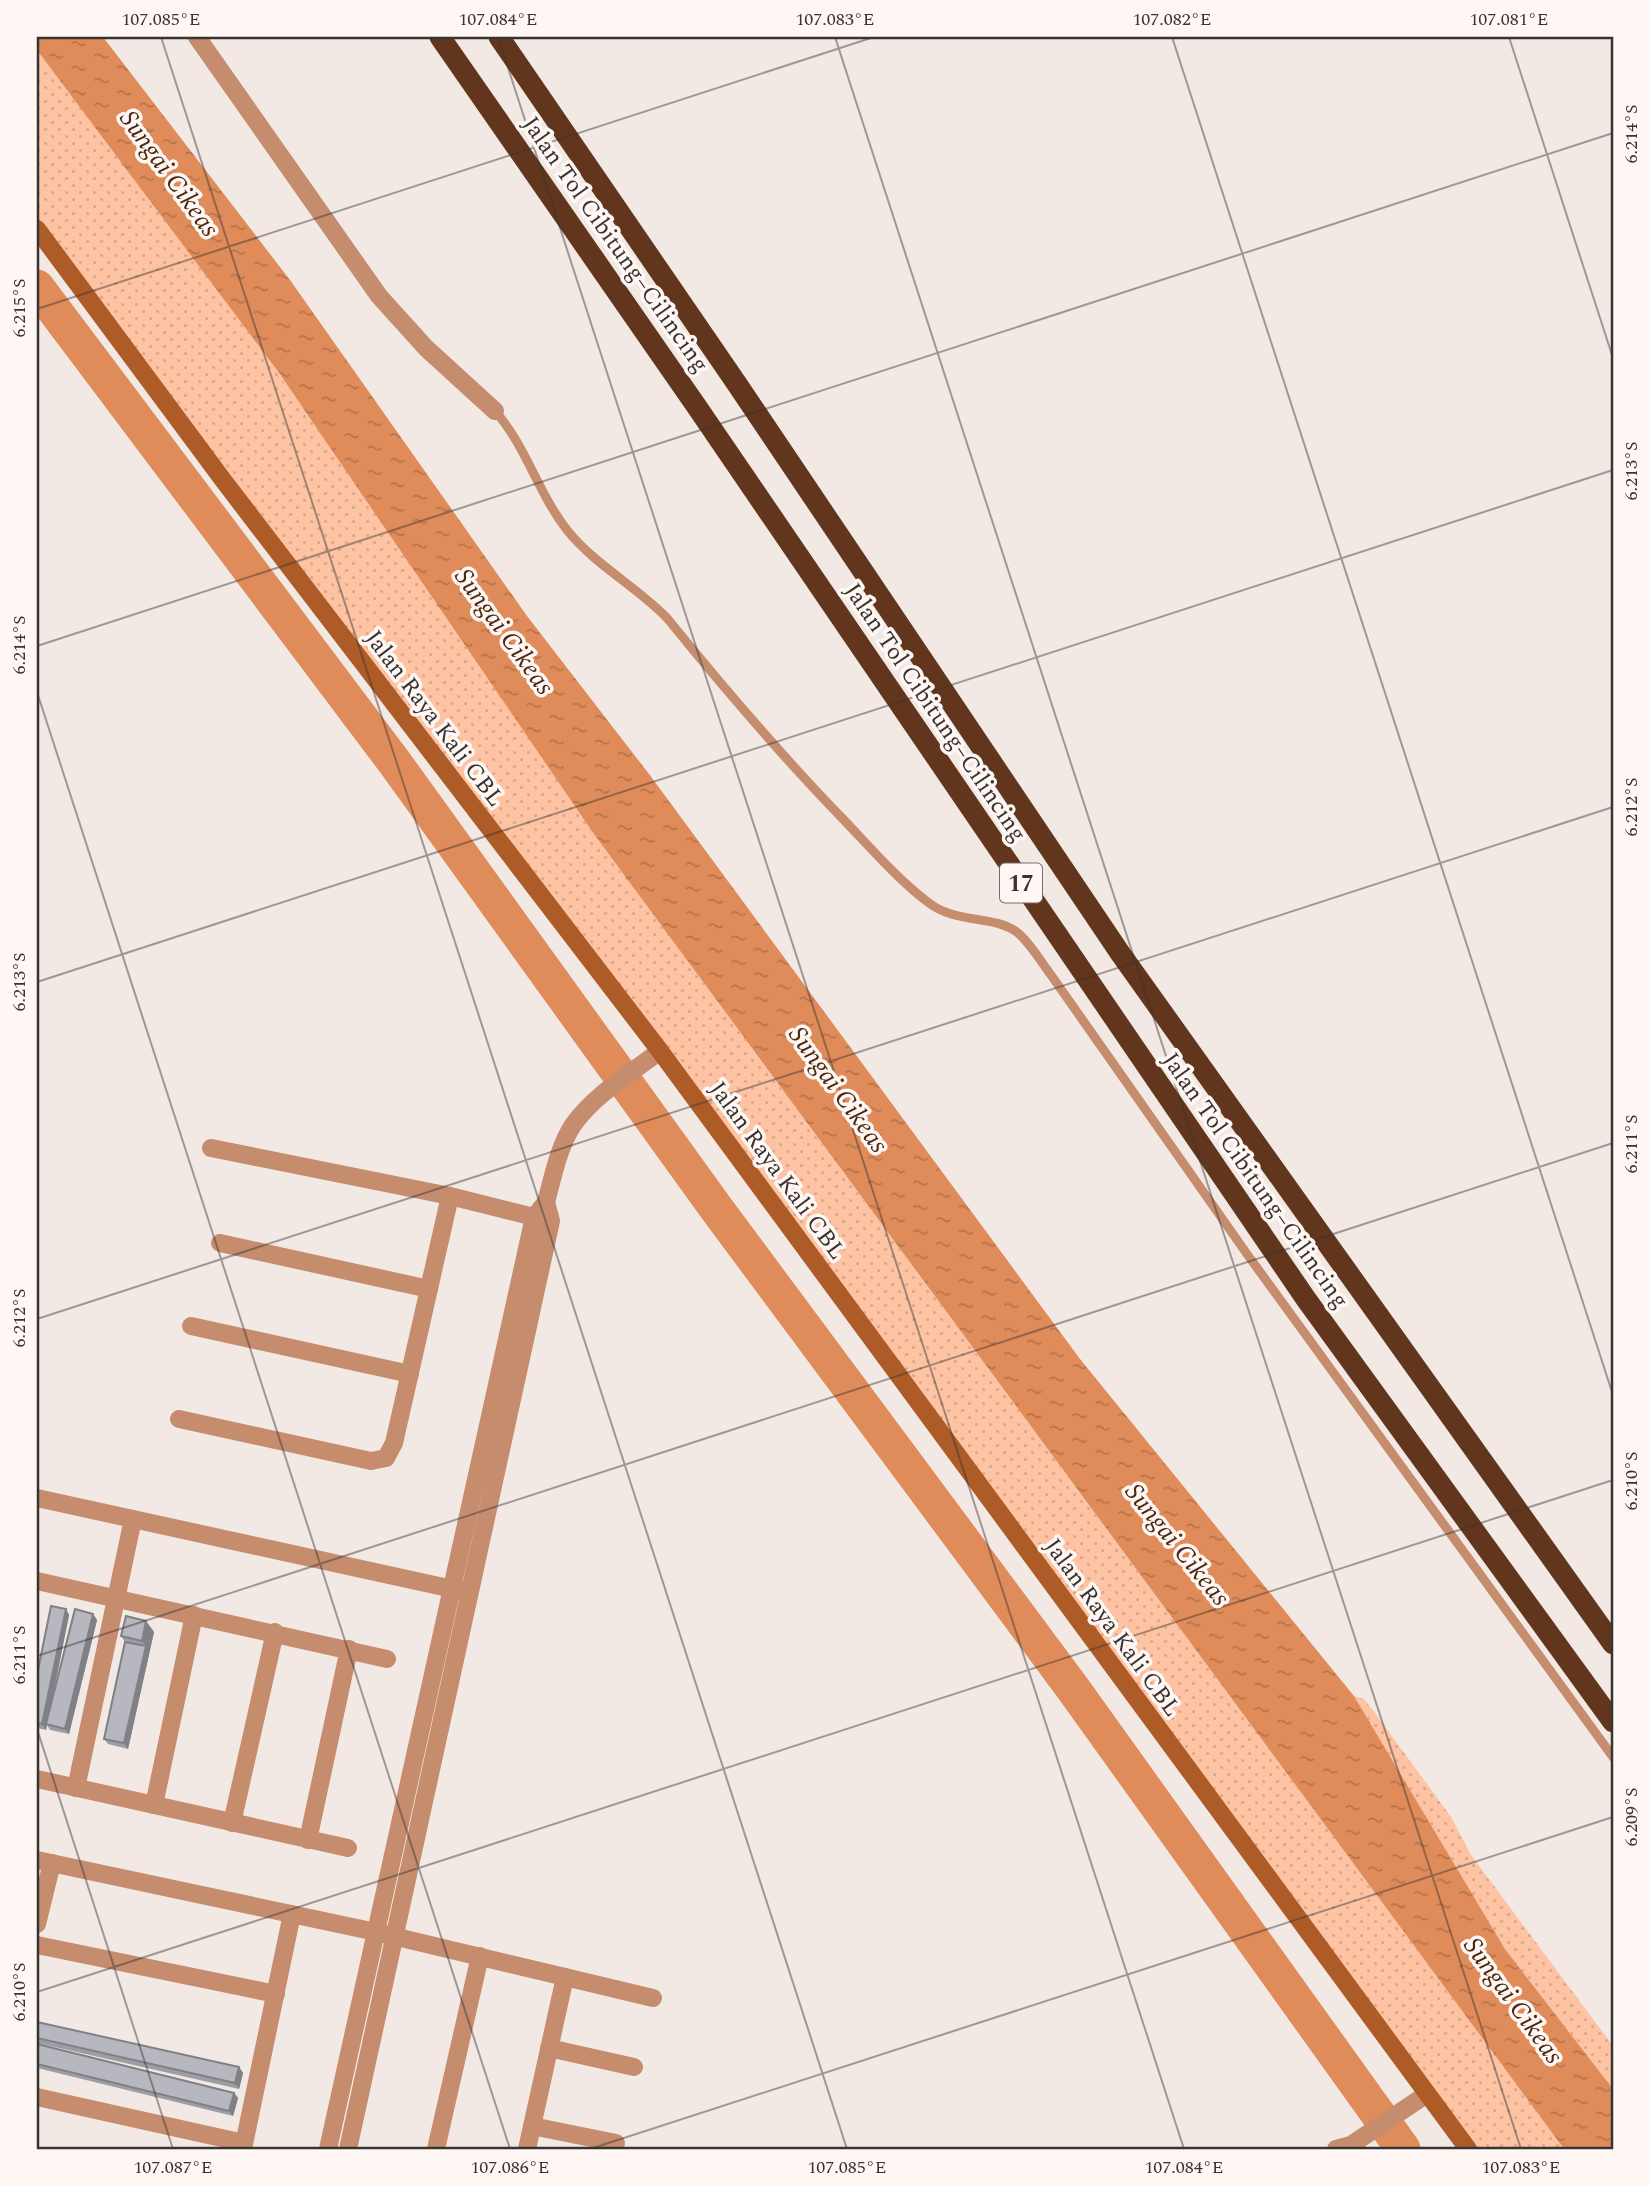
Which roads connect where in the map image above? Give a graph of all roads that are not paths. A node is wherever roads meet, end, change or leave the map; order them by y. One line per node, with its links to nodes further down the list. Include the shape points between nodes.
1 (197, 37): 5 (street, via 379,296 426,348)
2 (440, 37): 26 (highway, Jalan Tol Cibitung–Cilincing / 17, via 1306,1299)
3 (499, 37): 23 (highway, Jalan Tol Cibitung–Cilincing / 17, via 1120,953)
4 (37, 229): 6 (main road, Jalan Raya Kali CBL)
5 (495, 411): 27 (lane, via 568,530 667,618 782,756 854,831 929,903 947,914 1005,926 1019,934)
6 (660, 1051): 9 (street, via 600,1097 573,1125 559,1155); 46 (main road, Jalan Raya Kali CBL)
7 (211, 1148): 8 (street)
8 (450, 1196): 9 (street); 11 (street)
9 (542, 1219): 18 (street); 19 (street)
10 (220, 1243): 11 (street)
11 (429, 1289): 13 (street)
12 (191, 1326): 13 (street)
13 (410, 1374): 14 (street, via 394,1443 380,1461)
14 (179, 1419)
15 (37, 1498): 16 (street)
16 (133, 1519): 18 (street); 20 (street)
17 (38, 1586): 20 (street)
18 (451, 1589): 19 (street); 37 (street)
19 (469, 1592): 38 (street)
20 (116, 1598): 21 (street); 29 (street)
21 (194, 1615): 22 (street); 30 (street)
22 (275, 1632): 24 (street); 31 (street)
23 (1613, 1644)
24 (349, 1649): 25 (street); 32 (street)
25 (387, 1659)
26 (1613, 1722)
27 (1613, 1757)
28 (37, 1779): 29 (street)
29 (76, 1788): 30 (street)
30 (154, 1805): 31 (street)
31 (232, 1823): 32 (street)
32 (308, 1840): 33 (street)
33 (348, 1848)
34 (44, 1861): 35 (street); 36 (street)
35 (292, 1914): 37 (street); 42 (street)
36 (37, 1924)
37 (376, 1932): 38 (street); 52 (street)
38 (395, 1936): 40 (street); 53 (street)
39 (37, 1945): 42 (street)
40 (480, 1956): 41 (street); 54 (street)
41 (565, 1976): 43 (street); 44 (street)
42 (276, 1994): 50 (street, via 252,2072)
43 (653, 1998)
44 (549, 2048): 45 (street); 48 (street)
45 (634, 2067)
46 (1427, 2094): 51 (street); 56 (main road, Jalan Raya Kali CBL)
47 (37, 2097): 50 (street)
48 (532, 2126): 49 (street); 55 (street)
49 (616, 2143)
50 (244, 2146)
51 (1344, 2147)
52 (328, 2149)
53 (348, 2149)
54 (436, 2149)
55 (527, 2149)
56 (1468, 2149)

